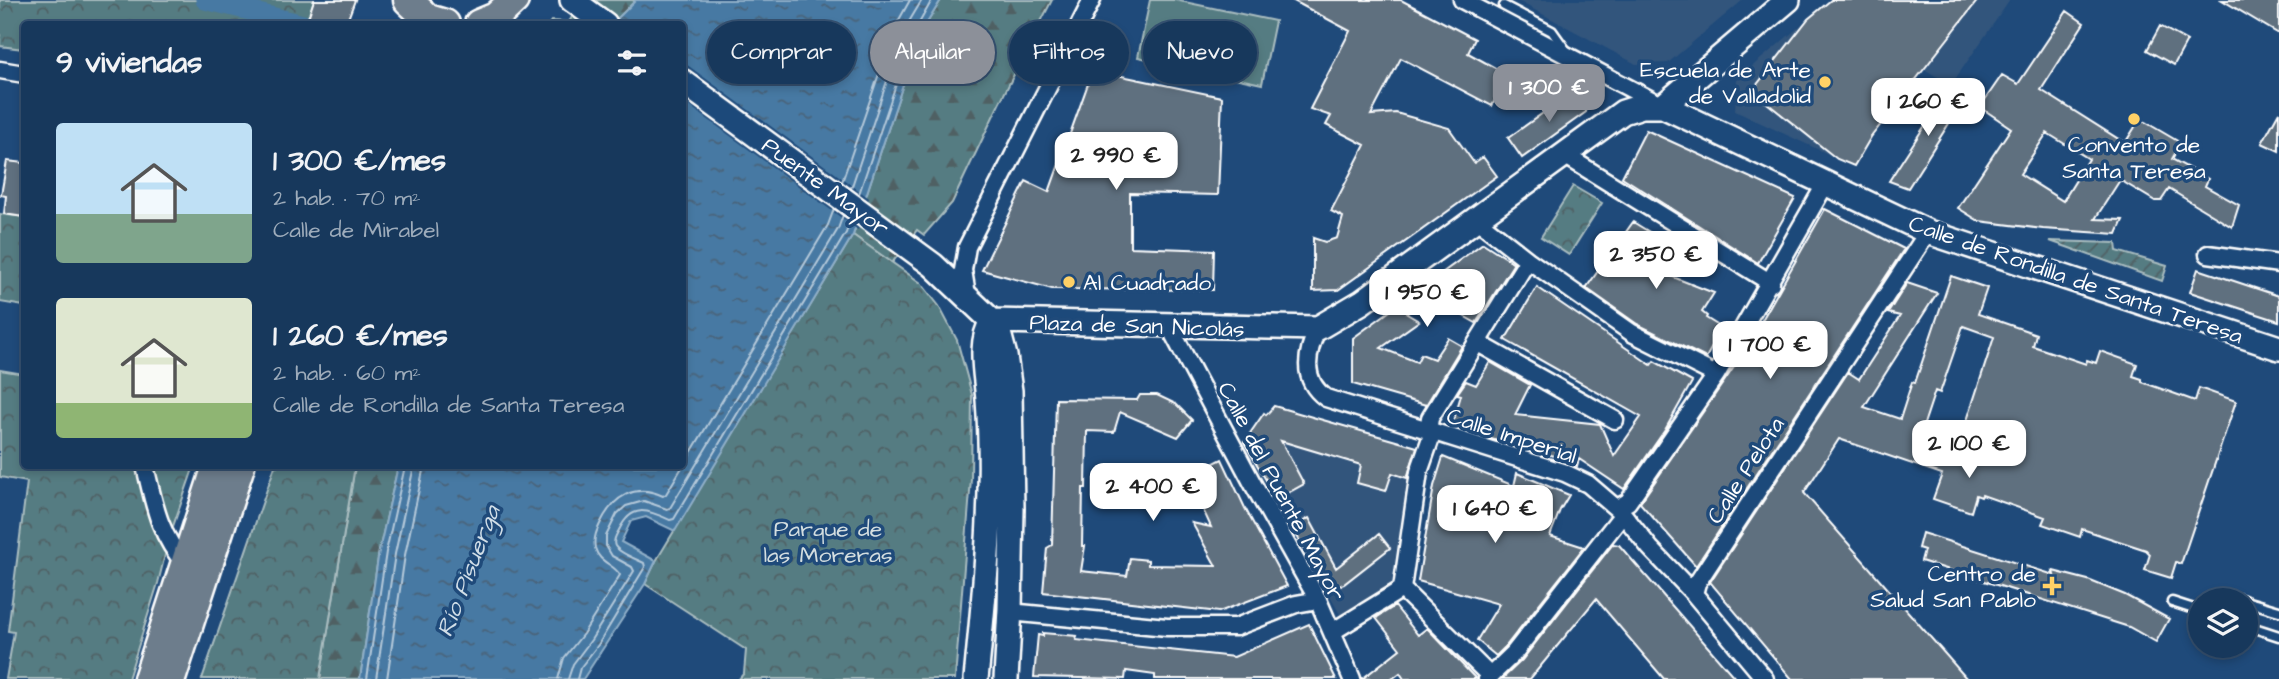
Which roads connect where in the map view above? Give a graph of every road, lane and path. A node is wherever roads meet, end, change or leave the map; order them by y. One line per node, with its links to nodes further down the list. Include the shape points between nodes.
1 (514, 0): 7 (highway)
2 (1092, 0): 22 (street, via 967,247 963,270)
3 (1462, 0): 9 (street, Calle de Rondilla de Santa Teresa)
4 (1788, 0): 13 (main road)
5 (573, 1): 8 (main road)
6 (1504, 6): 9 (lane, via 1552,31)
7 (486, 21)
8 (601, 21)
9 (1571, 57): 13 (street, Calle de Rondilla de Santa Teresa)
10 (0, 70): 11 (street)
11 (21, 74)
12 (686, 84): 22 (main road, Puente Mayor)
13 (1663, 106): 14 (main road, via 1623,112); 15 (main road, Calle de Rondilla de Santa Teresa)
14 (1566, 156): 16 (main road); 21 (street)
15 (1826, 183): 17 (main road, Calle de Rondilla de Santa Teresa); 21 (street)
16 (1477, 220): 19 (street); 25 (main road)
17 (1928, 232): 27 (main road, Calle de Rondilla de Santa Teresa); 37 (street, Calle Pelota)
18 (2208, 254): 20 (street)
19 (1528, 260): 26 (street); 28 (street, via 1632,332)
20 (2279, 264)
21 (1771, 283): 28 (street)
22 (967, 295): 23 (main road)
23 (992, 321): 24 (main road, Plaza de San Nicolás); 42 (main road, via 1005,356 1010,391); 50 (main road, via 985,337 989,489)
24 (1169, 326): 25 (main road, Plaza de San Nicolás); 38 (street, Calle del Puente Mayor)
25 (1318, 328): 30 (street, Calle Imperial, via 1307,359 1317,391 1326,398)
26 (1478, 343): 29 (street); 30 (street, via 1430,418)
27 (2279, 348)
28 (1716, 375): 34 (street)
29 (1615, 420)
30 (1431, 432): 34 (street, Calle Imperial, via 1565,473 1588,484); 36 (street, via 1419,472)
31 (146, 469): 35 (street, via 159,523)
32 (216, 469): 35 (highway)
33 (239, 469): 49 (highway)
34 (1620, 511): 37 (street, Calle Imperial); 47 (street, via 1514,653)
35 (187, 565): 48 (highway)
36 (1402, 589): 45 (street); 47 (street)
37 (1694, 594): 53 (street, Calle Imperial)
38 (1318, 600): 42 (street, via 1236,627 1167,628); 45 (street, Calle del Puente Mayor)
39 (2172, 602): 41 (lane)
40 (2258, 604): 43 (lane)
41 (2188, 607)
42 (1010, 609): 51 (main road)
43 (2279, 611)
44 (2258, 629): 46 (lane)
45 (1332, 632): 52 (street, Calle del Puente Mayor)
46 (2279, 636)
47 (1488, 678)
48 (148, 679)
49 (171, 679)
50 (976, 679)
51 (1006, 679)
52 (1352, 679)
53 (1765, 679)

